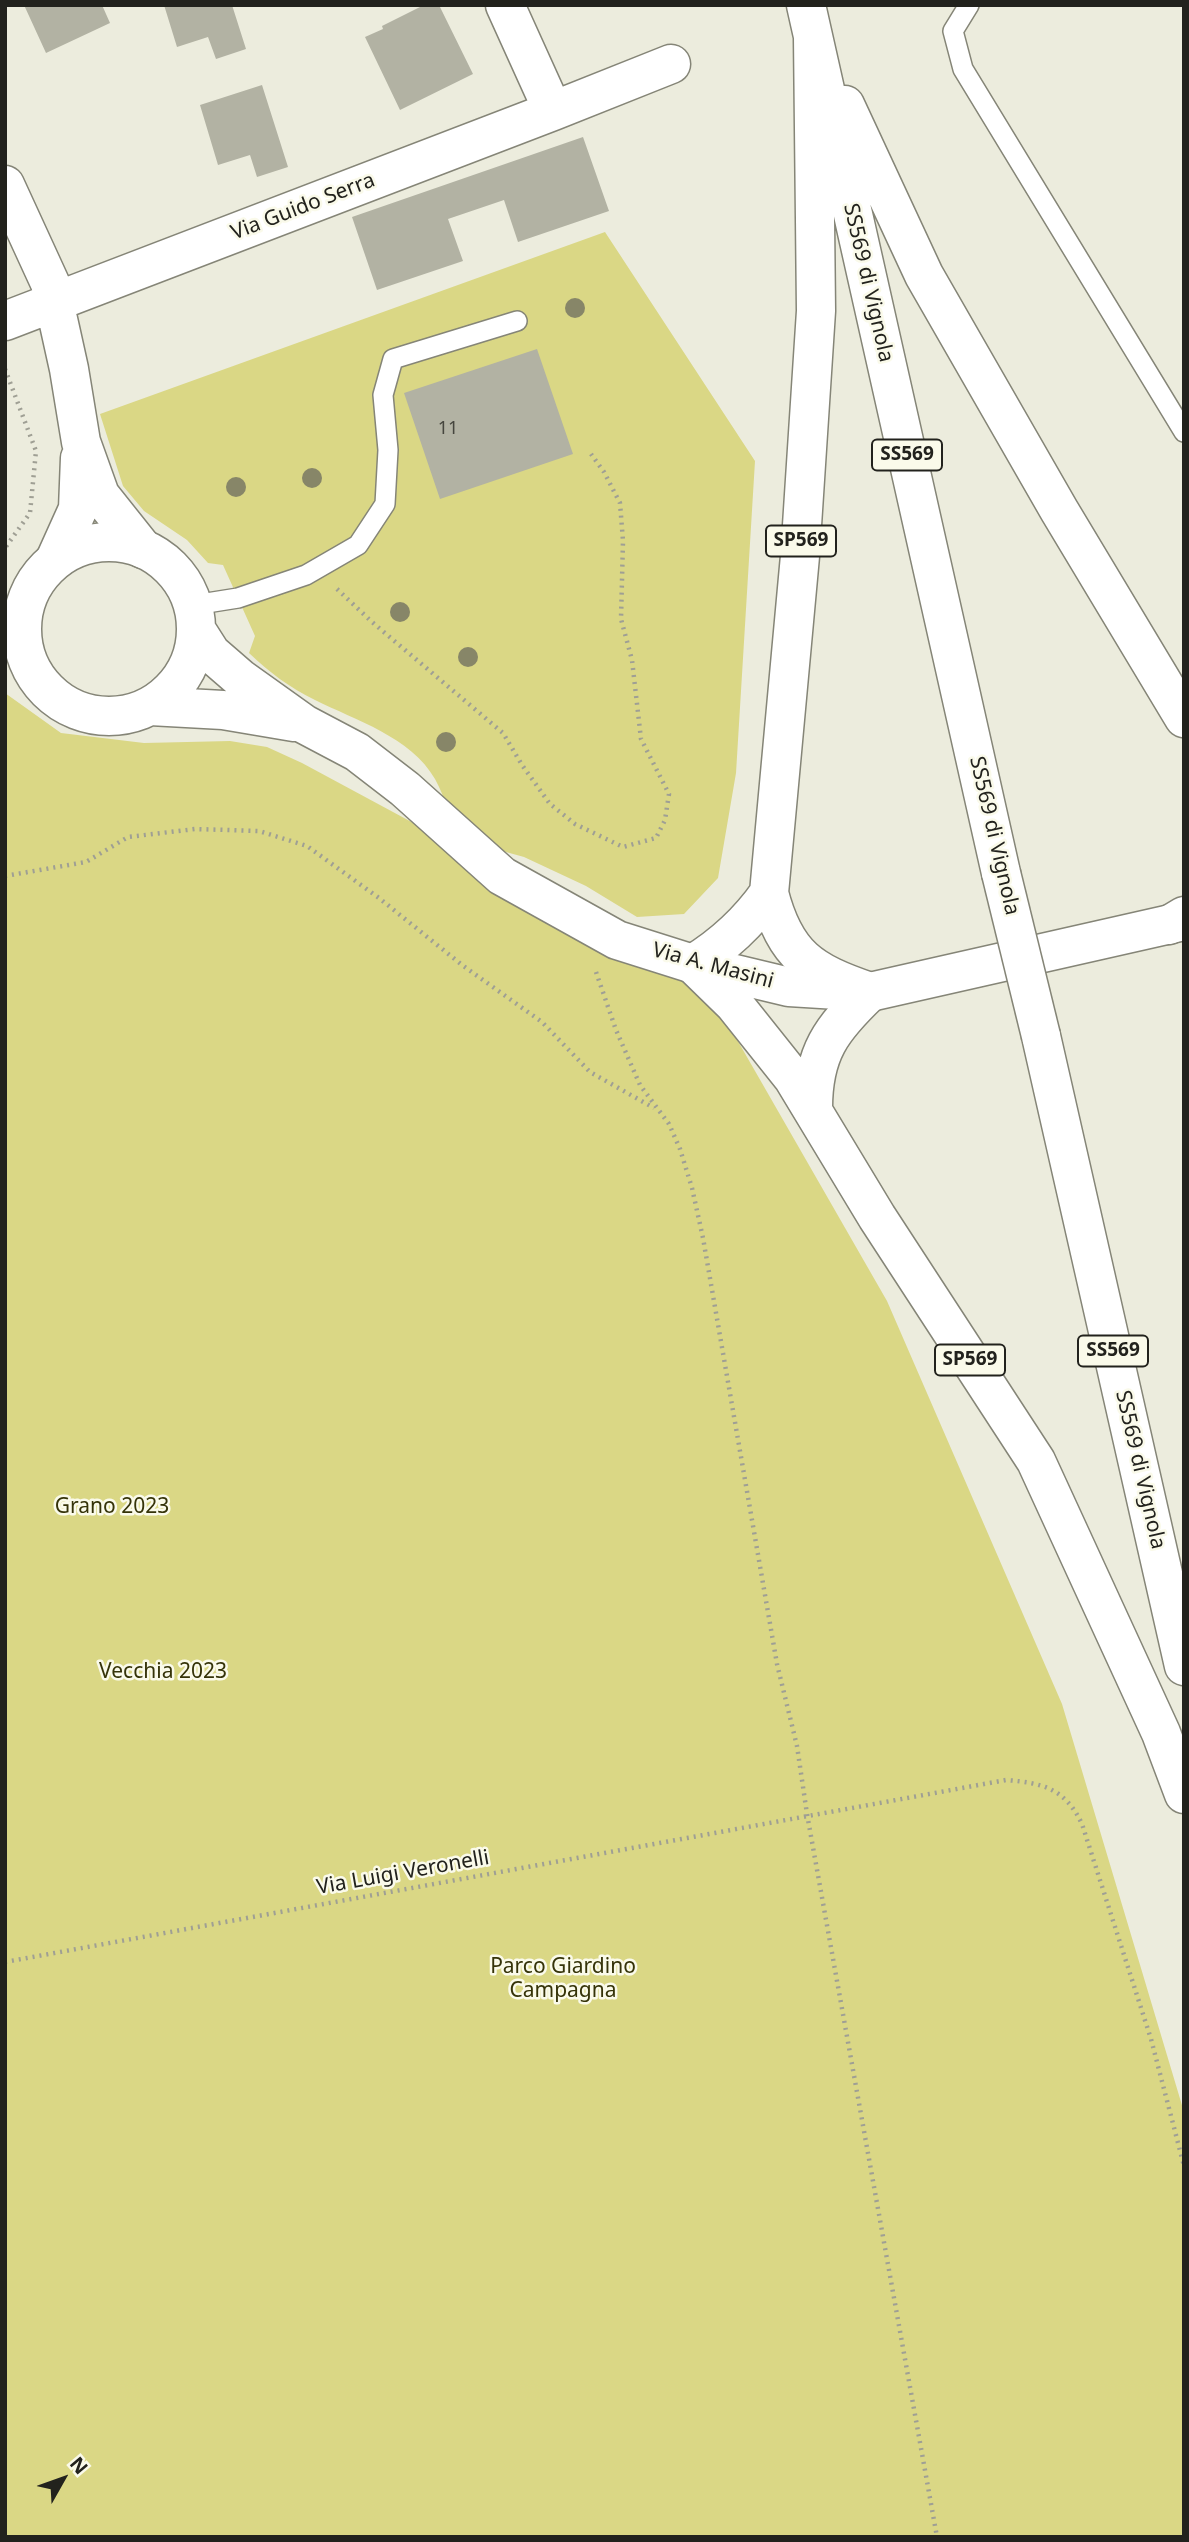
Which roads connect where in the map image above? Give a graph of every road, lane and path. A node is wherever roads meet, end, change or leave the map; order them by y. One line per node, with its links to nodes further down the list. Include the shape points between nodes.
1 (505, 5): 5 (main road)
2 (969, 5): 11 (lane, via 953,31 963,69)
3 (809, 21): 23 (main road, via 924,275); 26 (main road, SP569, via 816,311 800,556); 33 (main road, SS569 di Vignola / SS569, bridge)
4 (671, 64): 5 (main road, Via Guido Serra)
5 (553, 111): 7 (main road, Via Guido Serra)
6 (5, 185): 7 (main road, via 50,284)
7 (54, 303): 8 (main road, Via Guido Serra); 12 (main road)
8 (5, 321)
9 (517, 321): 17 (lane, via 393,359 383,395 388,450 385,504 358,545)
10 (5, 369): 14 (path, via 36,451 30,513)
11 (1184, 432)
12 (81, 442): 15 (main road, via 100,495); 16 (main road, via 78,509)
13 (591, 453): 17 (path, via 620,503 621,619 632,660 641,739 669,794 665,820 656,838 623,847 575,824 550,804 503,733)
14 (5, 548)
15 (144, 549): 16 (main road, Via A. Masini, via 121,542 97,542); 19 (main road, Via A. Masini, via 166,562 183,582)
16 (55, 560): 18 (main road, Via A. Masini)
17 (316, 569): 19 (lane)
18 (16, 607): 21 (main road, Via A. Masini, via 23,648 33,672)
19 (195, 618): 22 (main road, Via A. Masini, via 193,654 184,675); 24 (main road, Via A. Masini, via 211,653)
20 (5, 670): 21 (main road, Via A. Masini)
21 (49, 692): 22 (main road, Via A. Masini, via 72,708 98,716 141,713)
22 (150, 706): 24 (main road, Via A. Masini, via 223,710)
23 (1184, 718)
24 (304, 724): 27 (main road, Via A. Masini, via 357,752 502,876)
25 (5, 876): 32 (path, via 86,862 128,837 195,829 259,831 307,846 542,1022 590,1072)
26 (769, 893): 29 (main road, via 734,934); 30 (main road, SP569, via 775,920 803,959 840,982)
27 (584, 922): 29 (main road, Via A. Masini, via 617,940); 32 (path, via 598,984 640,1085)
28 (1180, 922): 30 (main road, Via A. Masini)
29 (693, 964): 30 (main road, Via A. Masini, via 789,987); 31 (main road, SP569, via 770,1047)
30 (870, 992): 31 (main road, via 822,1051 813,1082)
31 (813, 1108): 34 (main road, SP569, via 877,1217 1036,1461 1161,1733)
32 (657, 1110): 35 (path, via 680,1149 703,1238)
33 (1184, 1666)
34 (1184, 1794)
35 (807, 1814): 36 (path, Via Luigi Veronelli); 37 (path, Via Luigi Veronelli, via 1006,1780 1037,1783 1067,1798 1082,1824 1139,2001); 38 (path)
36 (5, 1962)
37 (1184, 2166)
38 (937, 2537)

